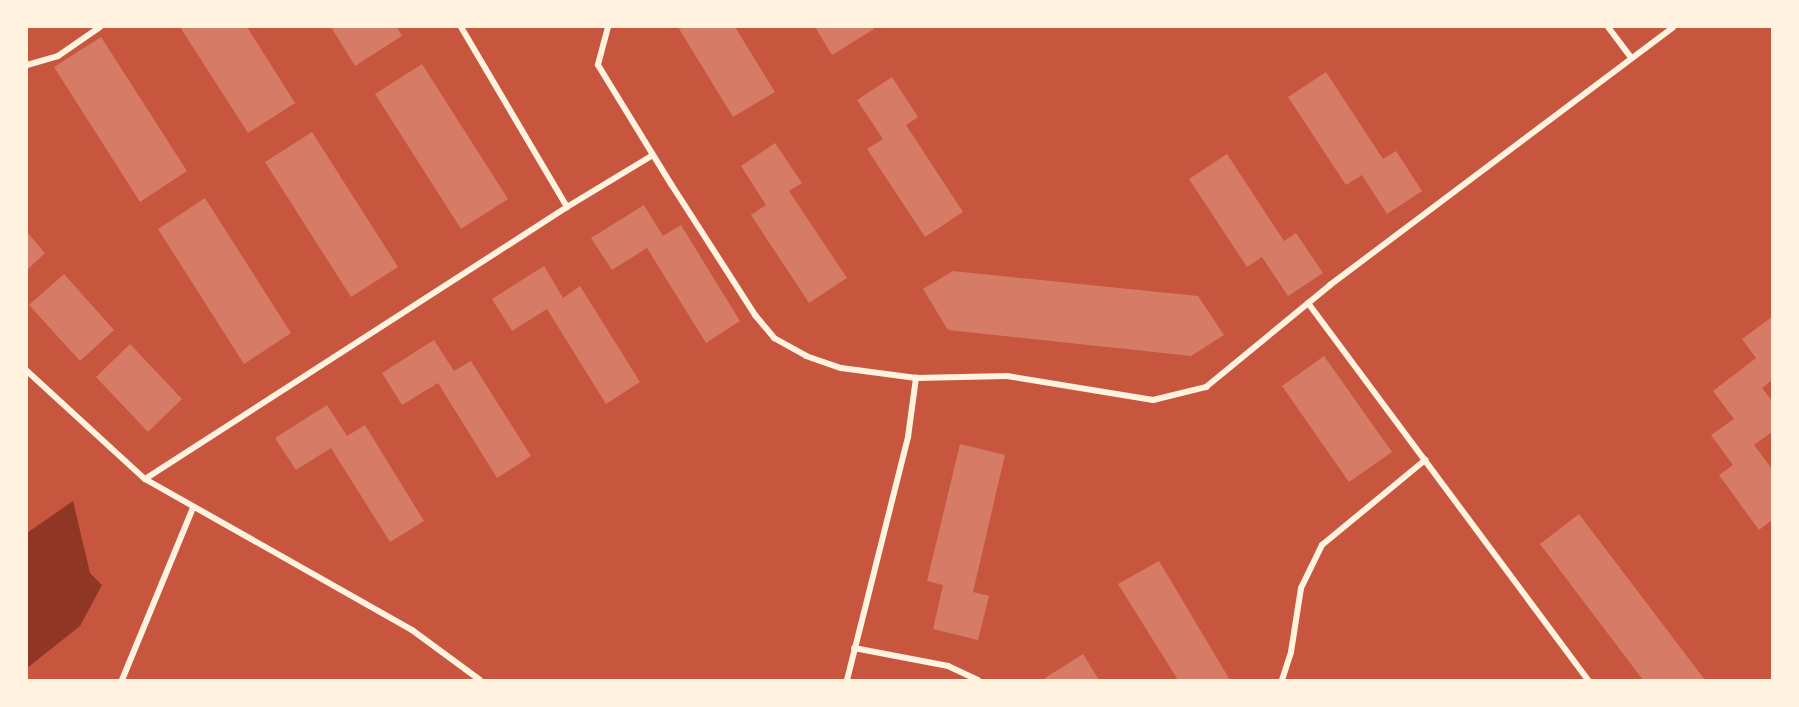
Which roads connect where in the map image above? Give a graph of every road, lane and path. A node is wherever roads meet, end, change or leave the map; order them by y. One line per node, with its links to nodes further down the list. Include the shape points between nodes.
1 (100, 27): 7 (street, via 58,56)
2 (461, 27): 9 (street)
3 (608, 27): 8 (street, via 598,65)
4 (1608, 27): 6 (street)
5 (1673, 27): 6 (street)
6 (1631, 58): 10 (street)
7 (27, 65)
8 (653, 155): 9 (street); 12 (street, via 755,315 774,338 806,356 841,368)
9 (567, 207): 14 (street)
10 (1308, 303): 12 (street, via 1206,387 1154,400 1007,376); 13 (street)
11 (27, 371): 14 (street)
12 (916, 378): 16 (street, via 908,437)
13 (1425, 460): 21 (street, via 1323,545 1301,588 1291,652); 22 (street)
14 (145, 479): 15 (street)
15 (193, 508): 17 (street); 18 (street, via 412,630)
16 (854, 648): 19 (street); 20 (street, via 948,666)
17 (122, 680)
18 (480, 680)
19 (847, 680)
20 (978, 680)
21 (1282, 680)
22 (1588, 680)

